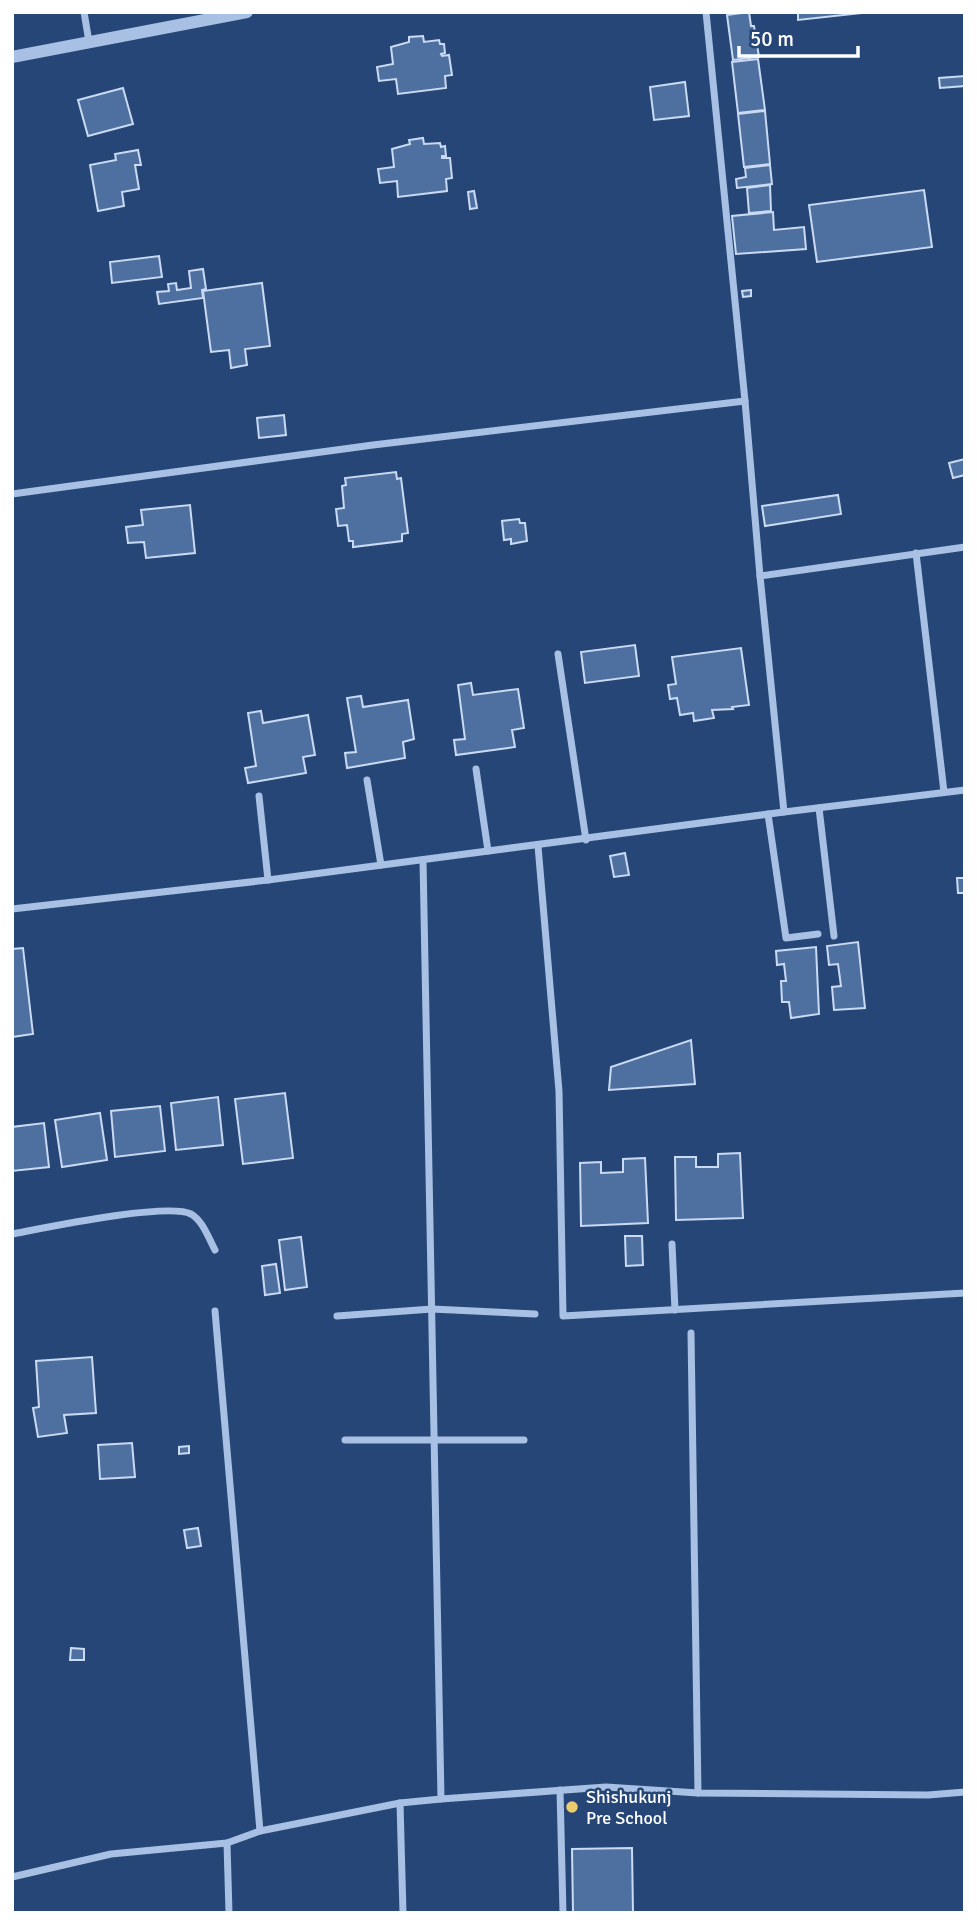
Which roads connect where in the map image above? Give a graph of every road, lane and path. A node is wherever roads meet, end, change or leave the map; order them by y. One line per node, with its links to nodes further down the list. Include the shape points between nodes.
1 (85, 12): 4 (street)
2 (247, 12): 4 (street)
3 (706, 12): 6 (street)
4 (89, 42): 5 (street)
5 (12, 57)
6 (745, 401): 7 (street); 10 (street)
7 (12, 494)
8 (965, 547): 9 (street)
9 (916, 554): 10 (street); 15 (street)
10 (760, 576): 18 (street)
11 (558, 654): 20 (street)
12 (477, 769): 22 (street)
13 (366, 780): 24 (street)
14 (965, 790): 15 (street)
15 (944, 793): 17 (street)
16 (259, 796): 25 (street)
17 (819, 808): 18 (street); 28 (street)
18 (784, 812): 19 (street)
19 (768, 814): 20 (street); 27 (street, via 786,938)
20 (586, 840): 21 (street)
21 (538, 846): 22 (street); 34 (street, via 559,1091 563,1316)
22 (488, 851): 23 (street)
23 (423, 860): 24 (street); 33 (street)
24 (381, 865): 25 (street)
25 (268, 880): 26 (street)
26 (12, 909)
27 (818, 934)
28 (834, 936)
29 (12, 1234): 31 (street, via 125,1214 188,1213 200,1221)
30 (672, 1244): 34 (street)
31 (215, 1250)
32 (965, 1293): 34 (street)
33 (432, 1309): 36 (street); 37 (street); 41 (street)
34 (675, 1310)
35 (215, 1311): 47 (street)
36 (534, 1314)
37 (337, 1316)
38 (691, 1333): 44 (street)
39 (345, 1440): 41 (street)
40 (524, 1440): 41 (street)
41 (435, 1441): 45 (street)
42 (560, 1790): 44 (street, via 607,1787); 45 (street); 52 (street)
43 (965, 1792): 44 (street)
44 (698, 1793)
45 (441, 1799): 46 (street)
46 (400, 1803): 47 (street); 51 (street)
47 (260, 1831): 48 (street)
48 (227, 1843): 49 (street, via 111,1854); 50 (street)
49 (12, 1877)
50 (229, 1913)
51 (403, 1913)
52 (563, 1913)

